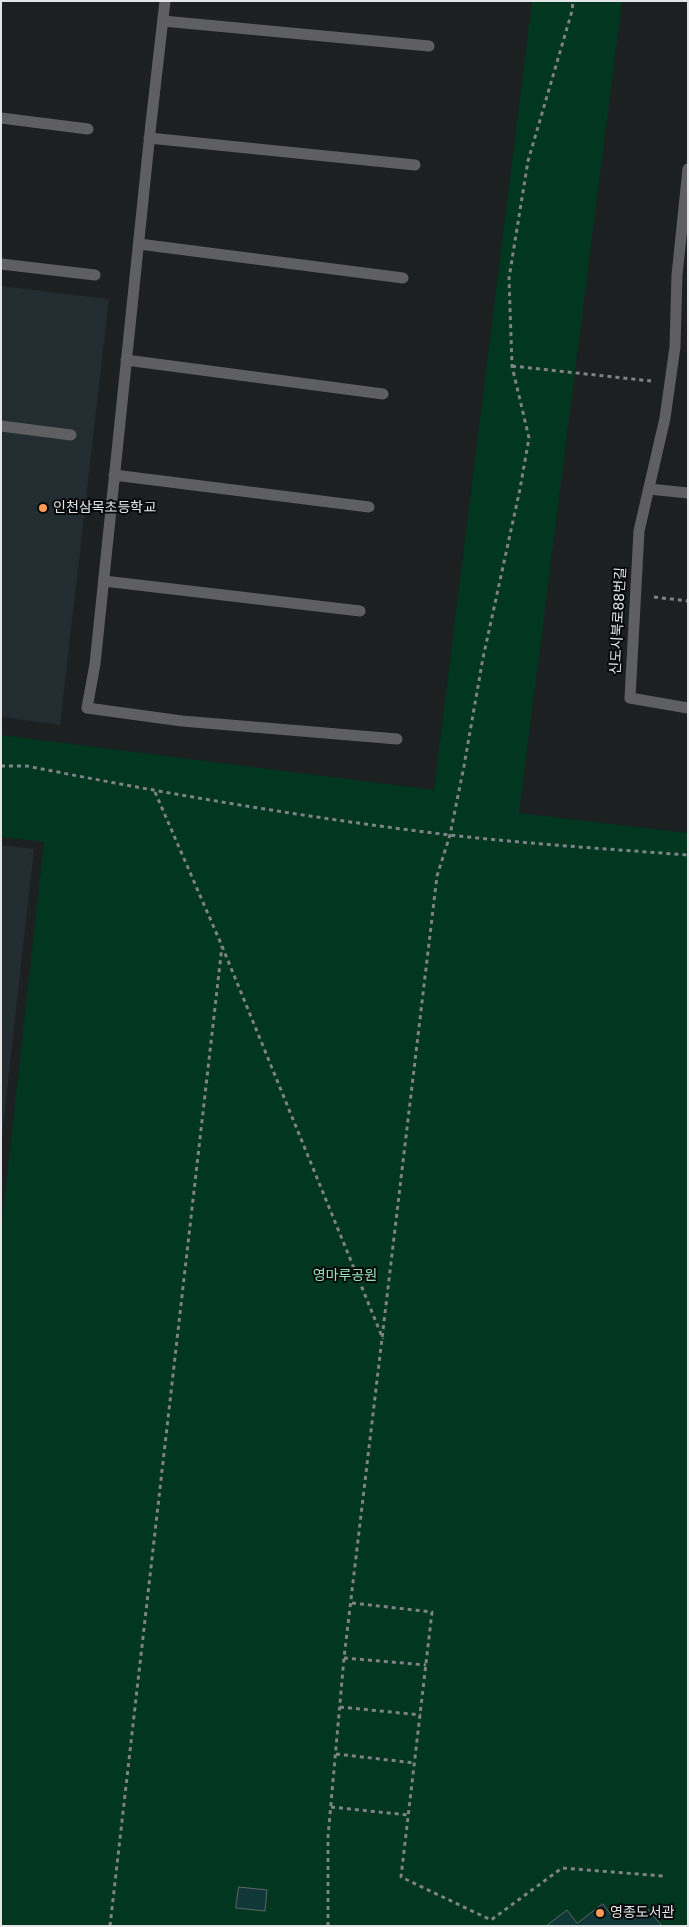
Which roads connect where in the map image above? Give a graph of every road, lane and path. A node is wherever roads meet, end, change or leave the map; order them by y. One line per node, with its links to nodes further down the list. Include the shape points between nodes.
1 (165, 1): 3 (lane)
2 (573, 1): 16 (path, via 528,161 509,278)
3 (163, 21): 4 (lane); 7 (lane)
4 (429, 46)
5 (1, 118): 6 (lane)
6 (88, 129)
7 (149, 138): 8 (lane); 10 (lane)
8 (414, 165)
9 (688, 169): 13 (lane, 신도시북로88번길)
10 (139, 244): 14 (lane); 15 (lane)
11 (1, 264): 12 (lane)
12 (95, 275)
13 (682, 276): 17 (lane, 신도시북로88번길)
14 (403, 278)
15 (126, 360): 18 (lane); 21 (lane)
16 (512, 366): 17 (path); 33 (path, via 528,438)
17 (670, 384): 22 (lane, 신도시북로88번길)
18 (383, 394)
19 (1, 426): 20 (lane)
20 (71, 435)
21 (114, 475): 24 (lane); 25 (lane)
22 (649, 489): 23 (lane); 26 (lane, 신도시북로88번길, via 639,531)
23 (688, 493)
24 (370, 506)
25 (104, 580): 28 (lane); 30 (lane, via 88,708 182,721)
26 (636, 595): 27 (path); 29 (lane, 신도시북로88번길, via 630,698)
27 (688, 601)
28 (360, 611)
29 (688, 708)
30 (397, 739)
31 (1, 766): 32 (path, via 27,766)
32 (155, 792): 33 (path); 35 (path)
33 (450, 835): 34 (path); 36 (path, via 437,876)
34 (688, 855)
35 (222, 946): 36 (path); 47 (path)
36 (383, 1340): 37 (path)
37 (352, 1603): 38 (path); 39 (path, via 432,1612)
38 (344, 1658): 39 (path); 40 (path)
39 (426, 1666): 41 (path)
40 (340, 1707): 41 (path); 42 (path)
41 (420, 1715): 43 (path)
42 (336, 1754): 43 (path); 44 (path)
43 (414, 1763): 45 (path)
44 (330, 1807): 45 (path); 48 (path)
45 (408, 1815): 46 (path, via 401,1877 491,1920 562,1868)
46 (663, 1876)
47 (110, 1926)
48 (328, 1926)

